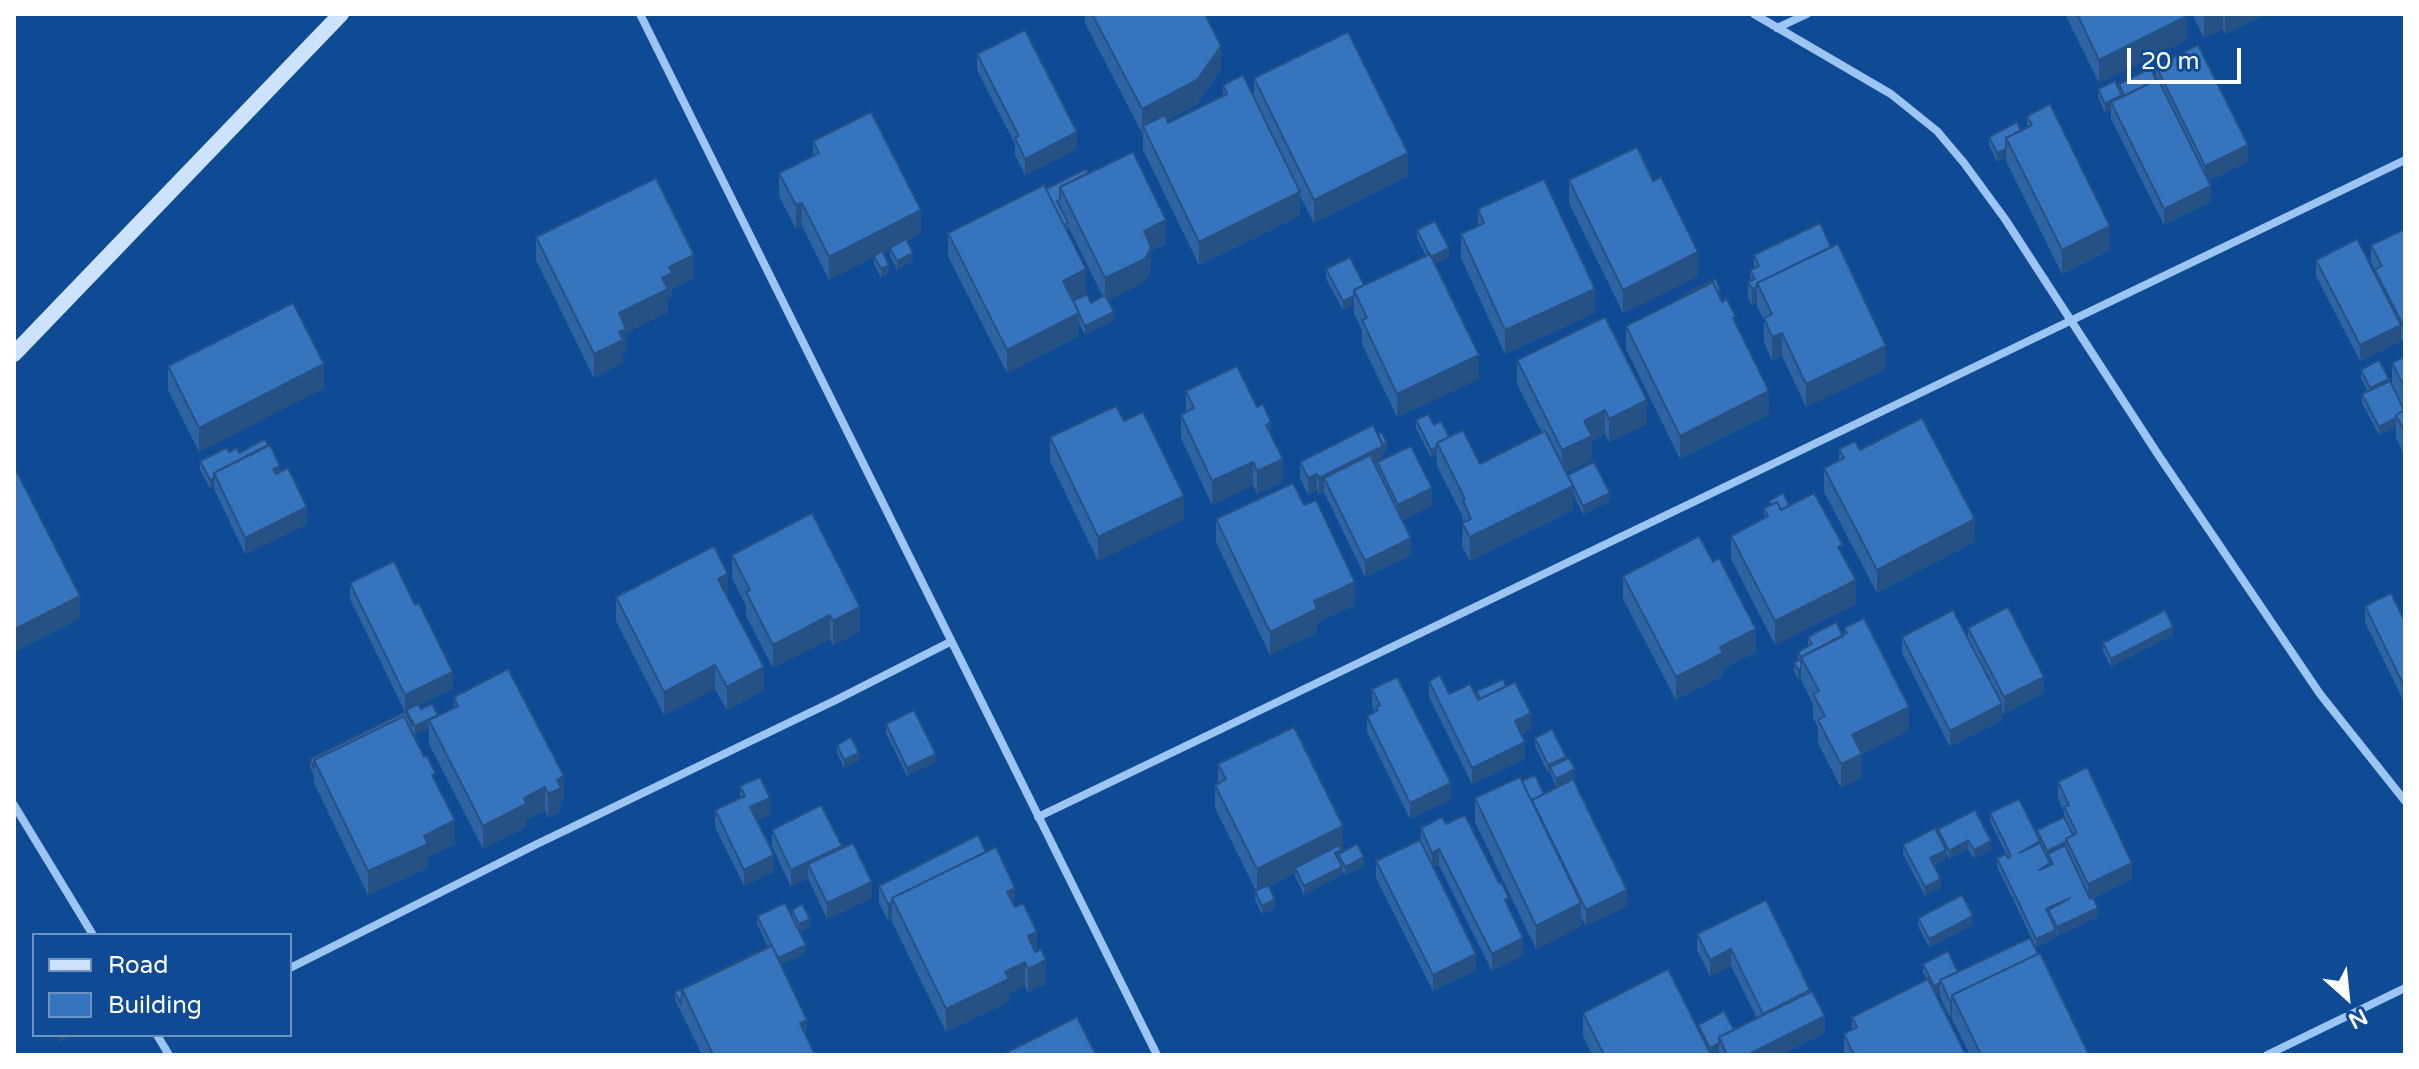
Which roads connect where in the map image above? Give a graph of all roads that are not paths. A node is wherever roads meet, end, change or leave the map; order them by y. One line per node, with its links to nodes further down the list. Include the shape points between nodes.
1 (341, 14): 8 (street)
2 (640, 14): 9 (street)
3 (1807, 14): 5 (street)
4 (1757, 15): 5 (street)
5 (1777, 28): 7 (street, via 1891,94 1937,131 2005,219)
6 (2405, 160): 7 (street)
7 (2071, 322): 10 (street, via 2320,694); 12 (street)
8 (14, 354)
9 (950, 642): 12 (street); 14 (street)
10 (2405, 801)
11 (14, 805): 13 (street)
12 (1038, 817): 18 (street)
13 (92, 933)
14 (292, 967)
15 (2405, 988): 19 (street)
16 (158, 1037): 17 (street)
17 (169, 1055)
18 (1157, 1055)
19 (2267, 1055)

